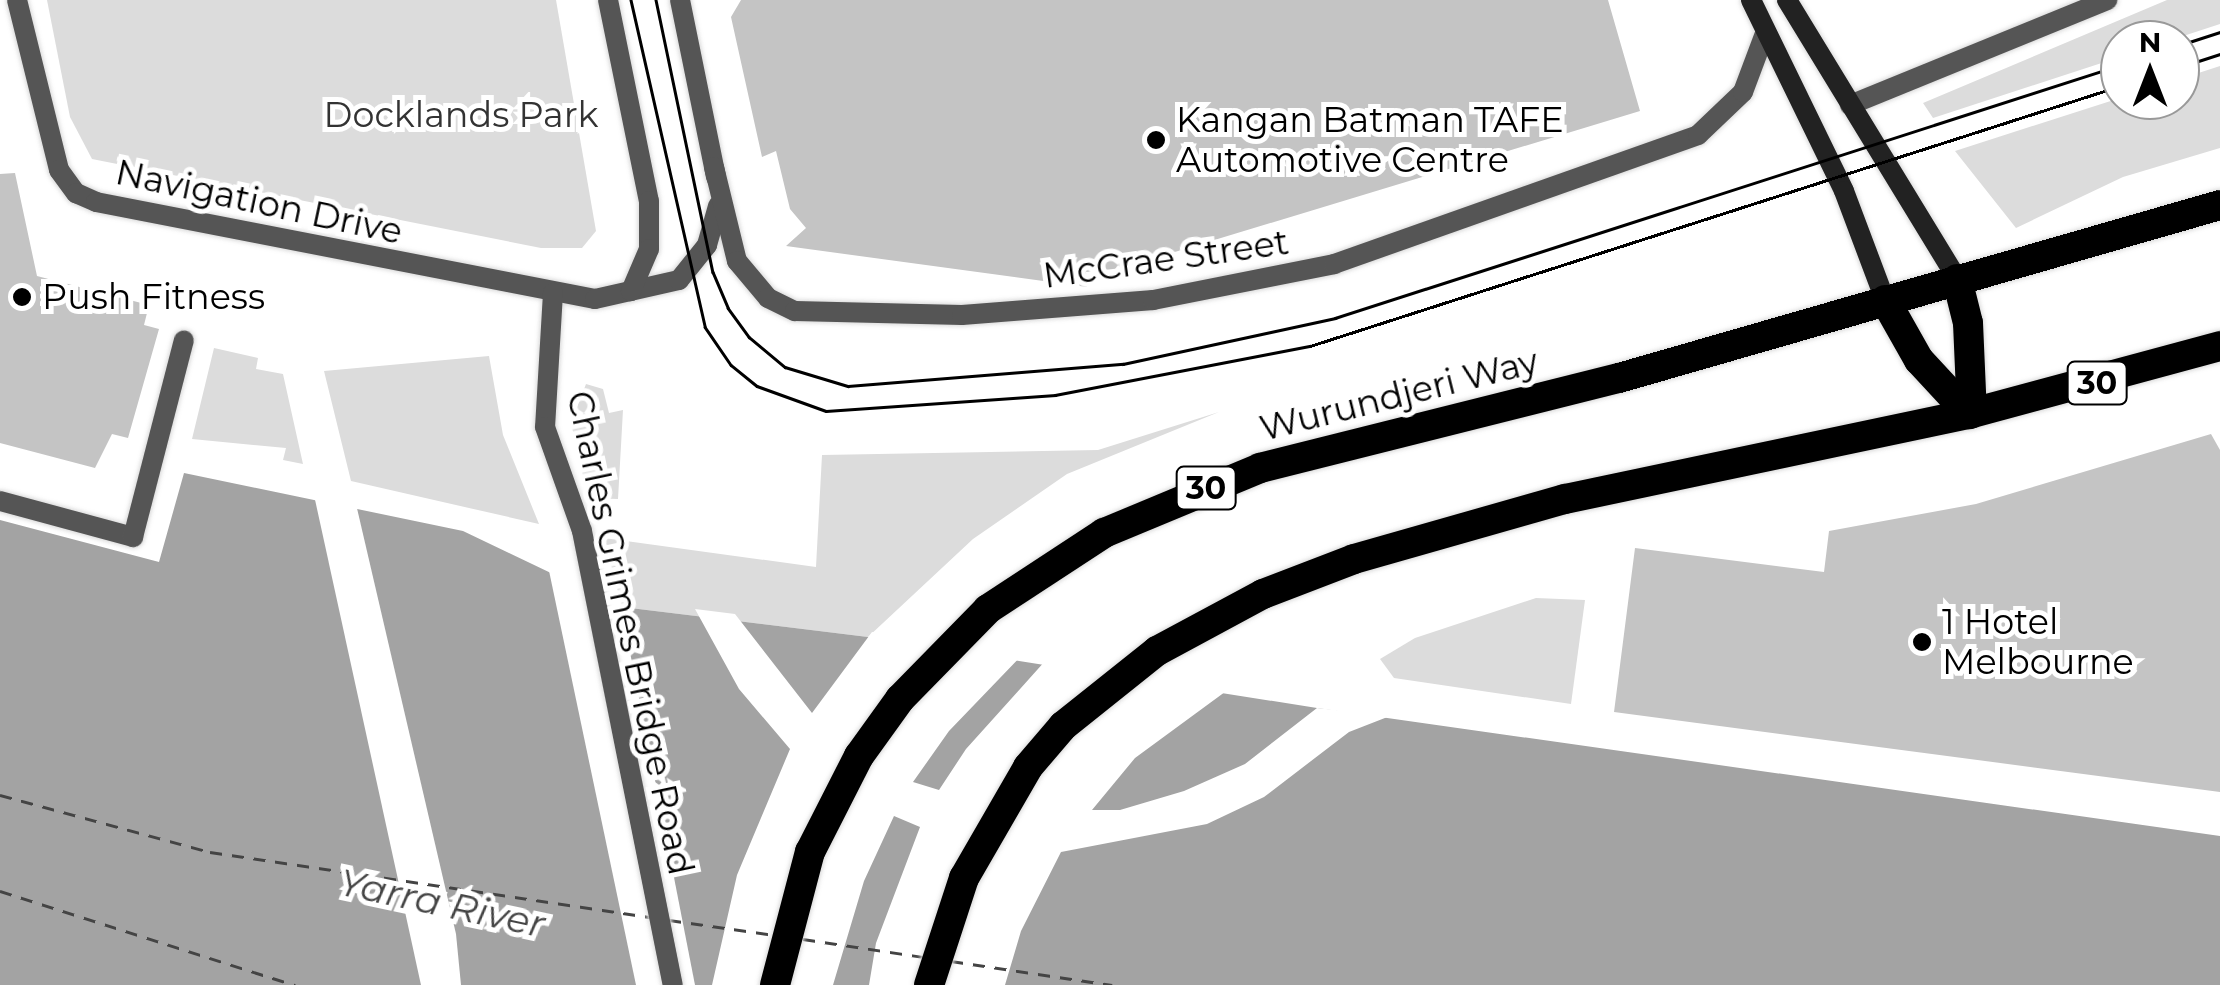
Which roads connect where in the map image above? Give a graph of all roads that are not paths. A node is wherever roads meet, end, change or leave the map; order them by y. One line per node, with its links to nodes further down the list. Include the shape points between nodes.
1 (17, 0): 13 (street, Navigation Drive, via 52,150 62,178 82,196)
2 (608, 0): 12 (street, via 649,200 649,249)
3 (680, 0): 9 (street)
4 (1751, 0): 7 (street)
5 (1788, 0): 8 (street)
6 (2107, 0): 8 (street)
7 (1764, 36): 9 (street, McCrae Street, via 1742,92 1698,135 1334,264 1152,300 962,315 795,311 768,298 736,261); 14 (street, via 1844,191)
8 (1850, 106): 11 (street)
9 (714, 167): 12 (street, Navigation Drive, via 718,211 707,245 679,280)
10 (2217, 203): 11 (highway, Wurundjeri Way / 30)
11 (1957, 279): 14 (highway, Wurundjeri Way / 30); 17 (highway, via 1968,323)
12 (632, 292): 13 (street, Navigation Drive, via 594,299)
13 (553, 294): 19 (street, Charles Grimes Bridge Road, via 542,410 582,532)
14 (1884, 300): 17 (highway, via 1919,360); 20 (highway, Wurundjeri Way / 30, via 1260,468 1179,498 1039,570 931,663 859,756 810,852)
15 (184, 340): 18 (street, via 132,537)
16 (2220, 346): 17 (highway, 30)
17 (1971, 414): 21 (highway, 30, via 1508,514 1354,559 1263,594 1157,651 1103,691 1028,767 944,926)
18 (0, 501)
19 (673, 985)
20 (774, 985)
21 (929, 985)

